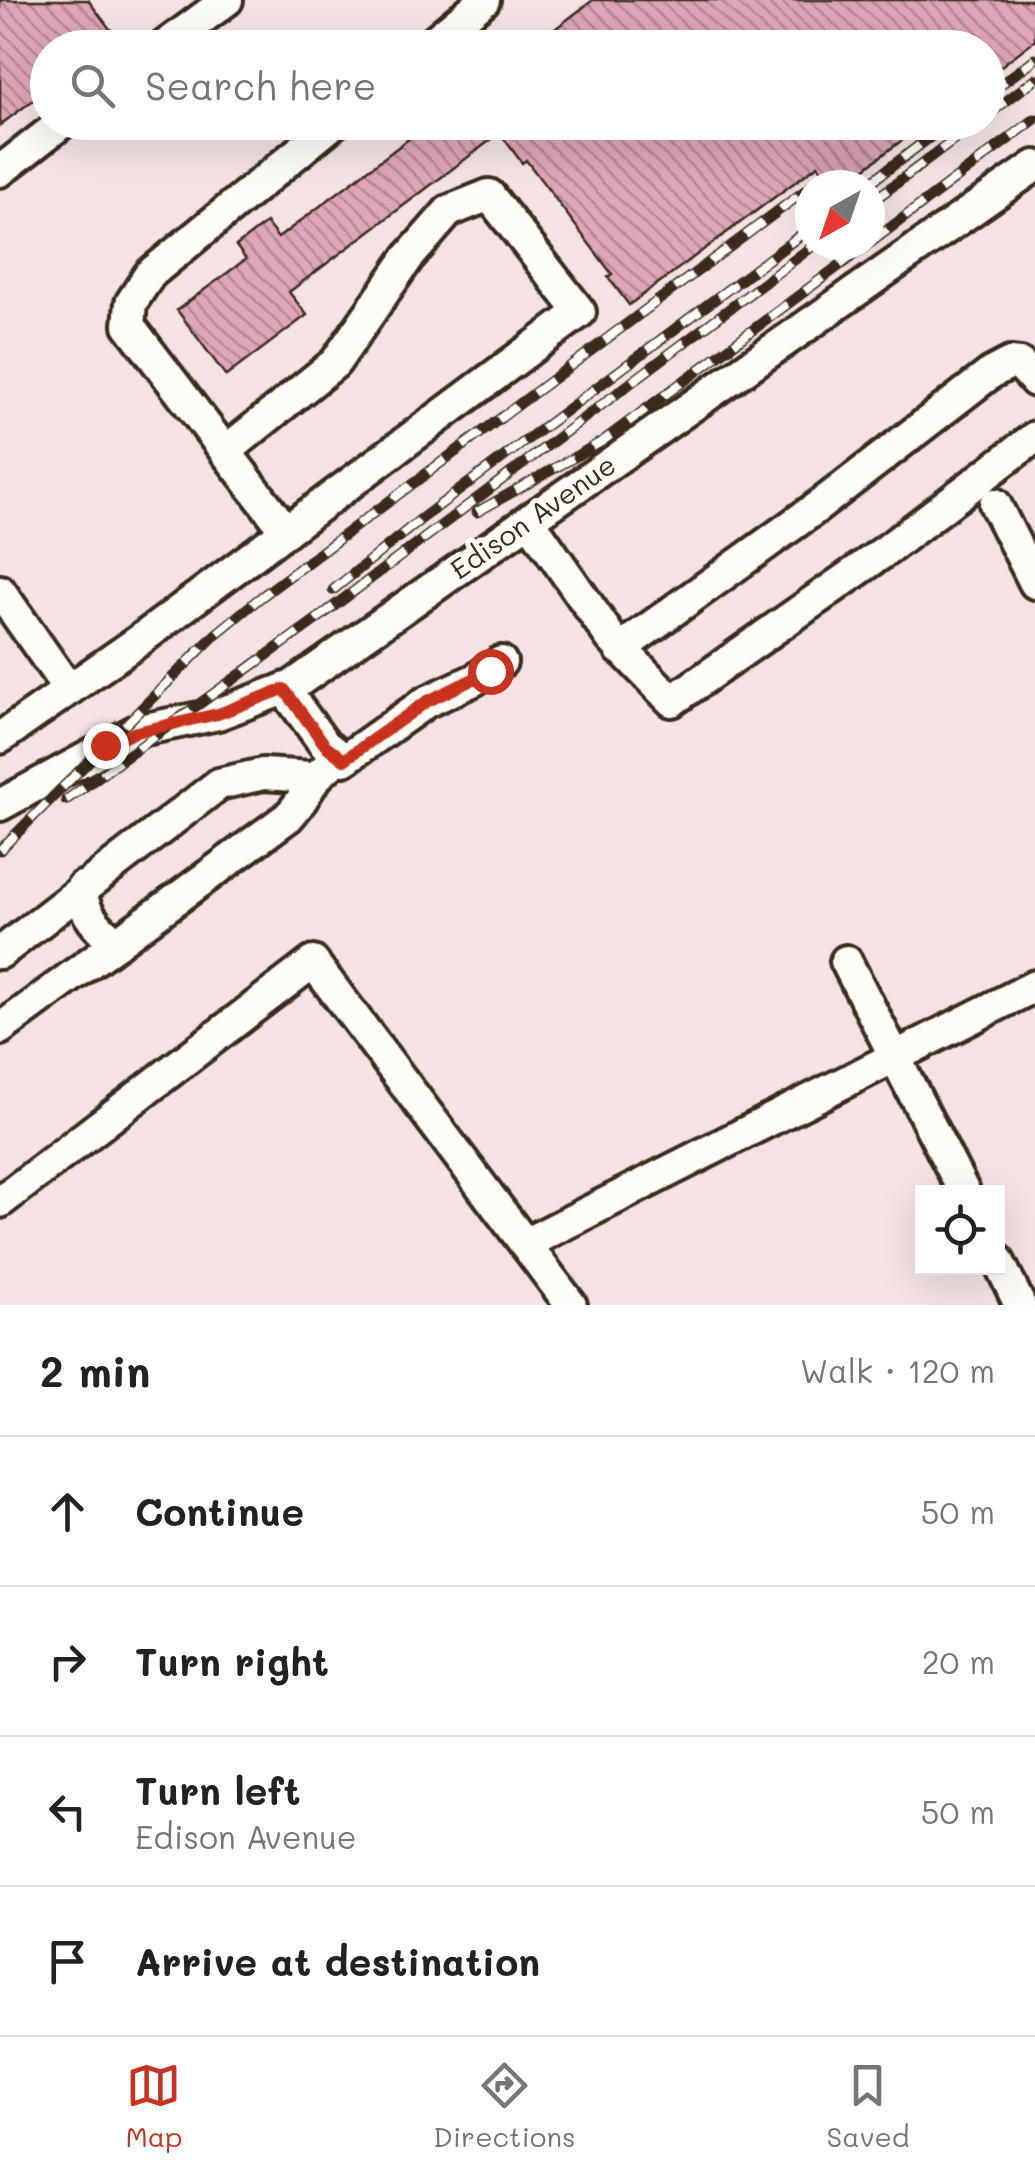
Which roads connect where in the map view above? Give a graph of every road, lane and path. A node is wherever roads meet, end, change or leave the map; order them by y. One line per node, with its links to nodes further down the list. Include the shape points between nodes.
1 (227, 0): 3 (street)
2 (484, 0): 4 (street)
3 (186, 30)
4 (448, 30)
5 (40, 140): 8 (street)
6 (313, 140): 11 (street, via 150,274 130,303 129,324)
7 (1035, 166): 13 (street, Edison Avenue)
8 (0, 171)
9 (1035, 381): 17 (street, via 1020,364 991,373)
10 (1035, 437): 17 (street, via 672,701)
11 (226, 452): 14 (street); 14 (street, via 335,363 408,258 450,211 489,195 580,312)
12 (995, 504): 15 (street)
13 (529, 520): 17 (street); 19 (street, Edison Avenue)
14 (286, 530): 20 (street)
15 (1035, 583)
16 (0, 591): 20 (street)
17 (620, 650)
18 (501, 662): 22 (street, via 426,702 350,758)
19 (284, 689): 22 (street); 24 (street, Edison Avenue, via 218,714 136,732)
20 (68, 690): 21 (street)
21 (0, 738)
22 (338, 759): 23 (street)
23 (312, 777): 25 (street, via 263,774 219,784); 26 (street, via 288,817)
24 (0, 805)
25 (82, 887): 26 (street, via 93,921); 27 (street)
26 (117, 943): 30 (street)
27 (0, 953)
28 (846, 961): 31 (street)
29 (1035, 986): 31 (street)
30 (0, 1029)
31 (895, 1056): 32 (street); 34 (street)
32 (960, 1185)
33 (0, 1202): 34 (street, via 313,962)
34 (525, 1244): 36 (street)
35 (1005, 1274): 37 (street)
36 (570, 1305)
37 (1020, 1305)

